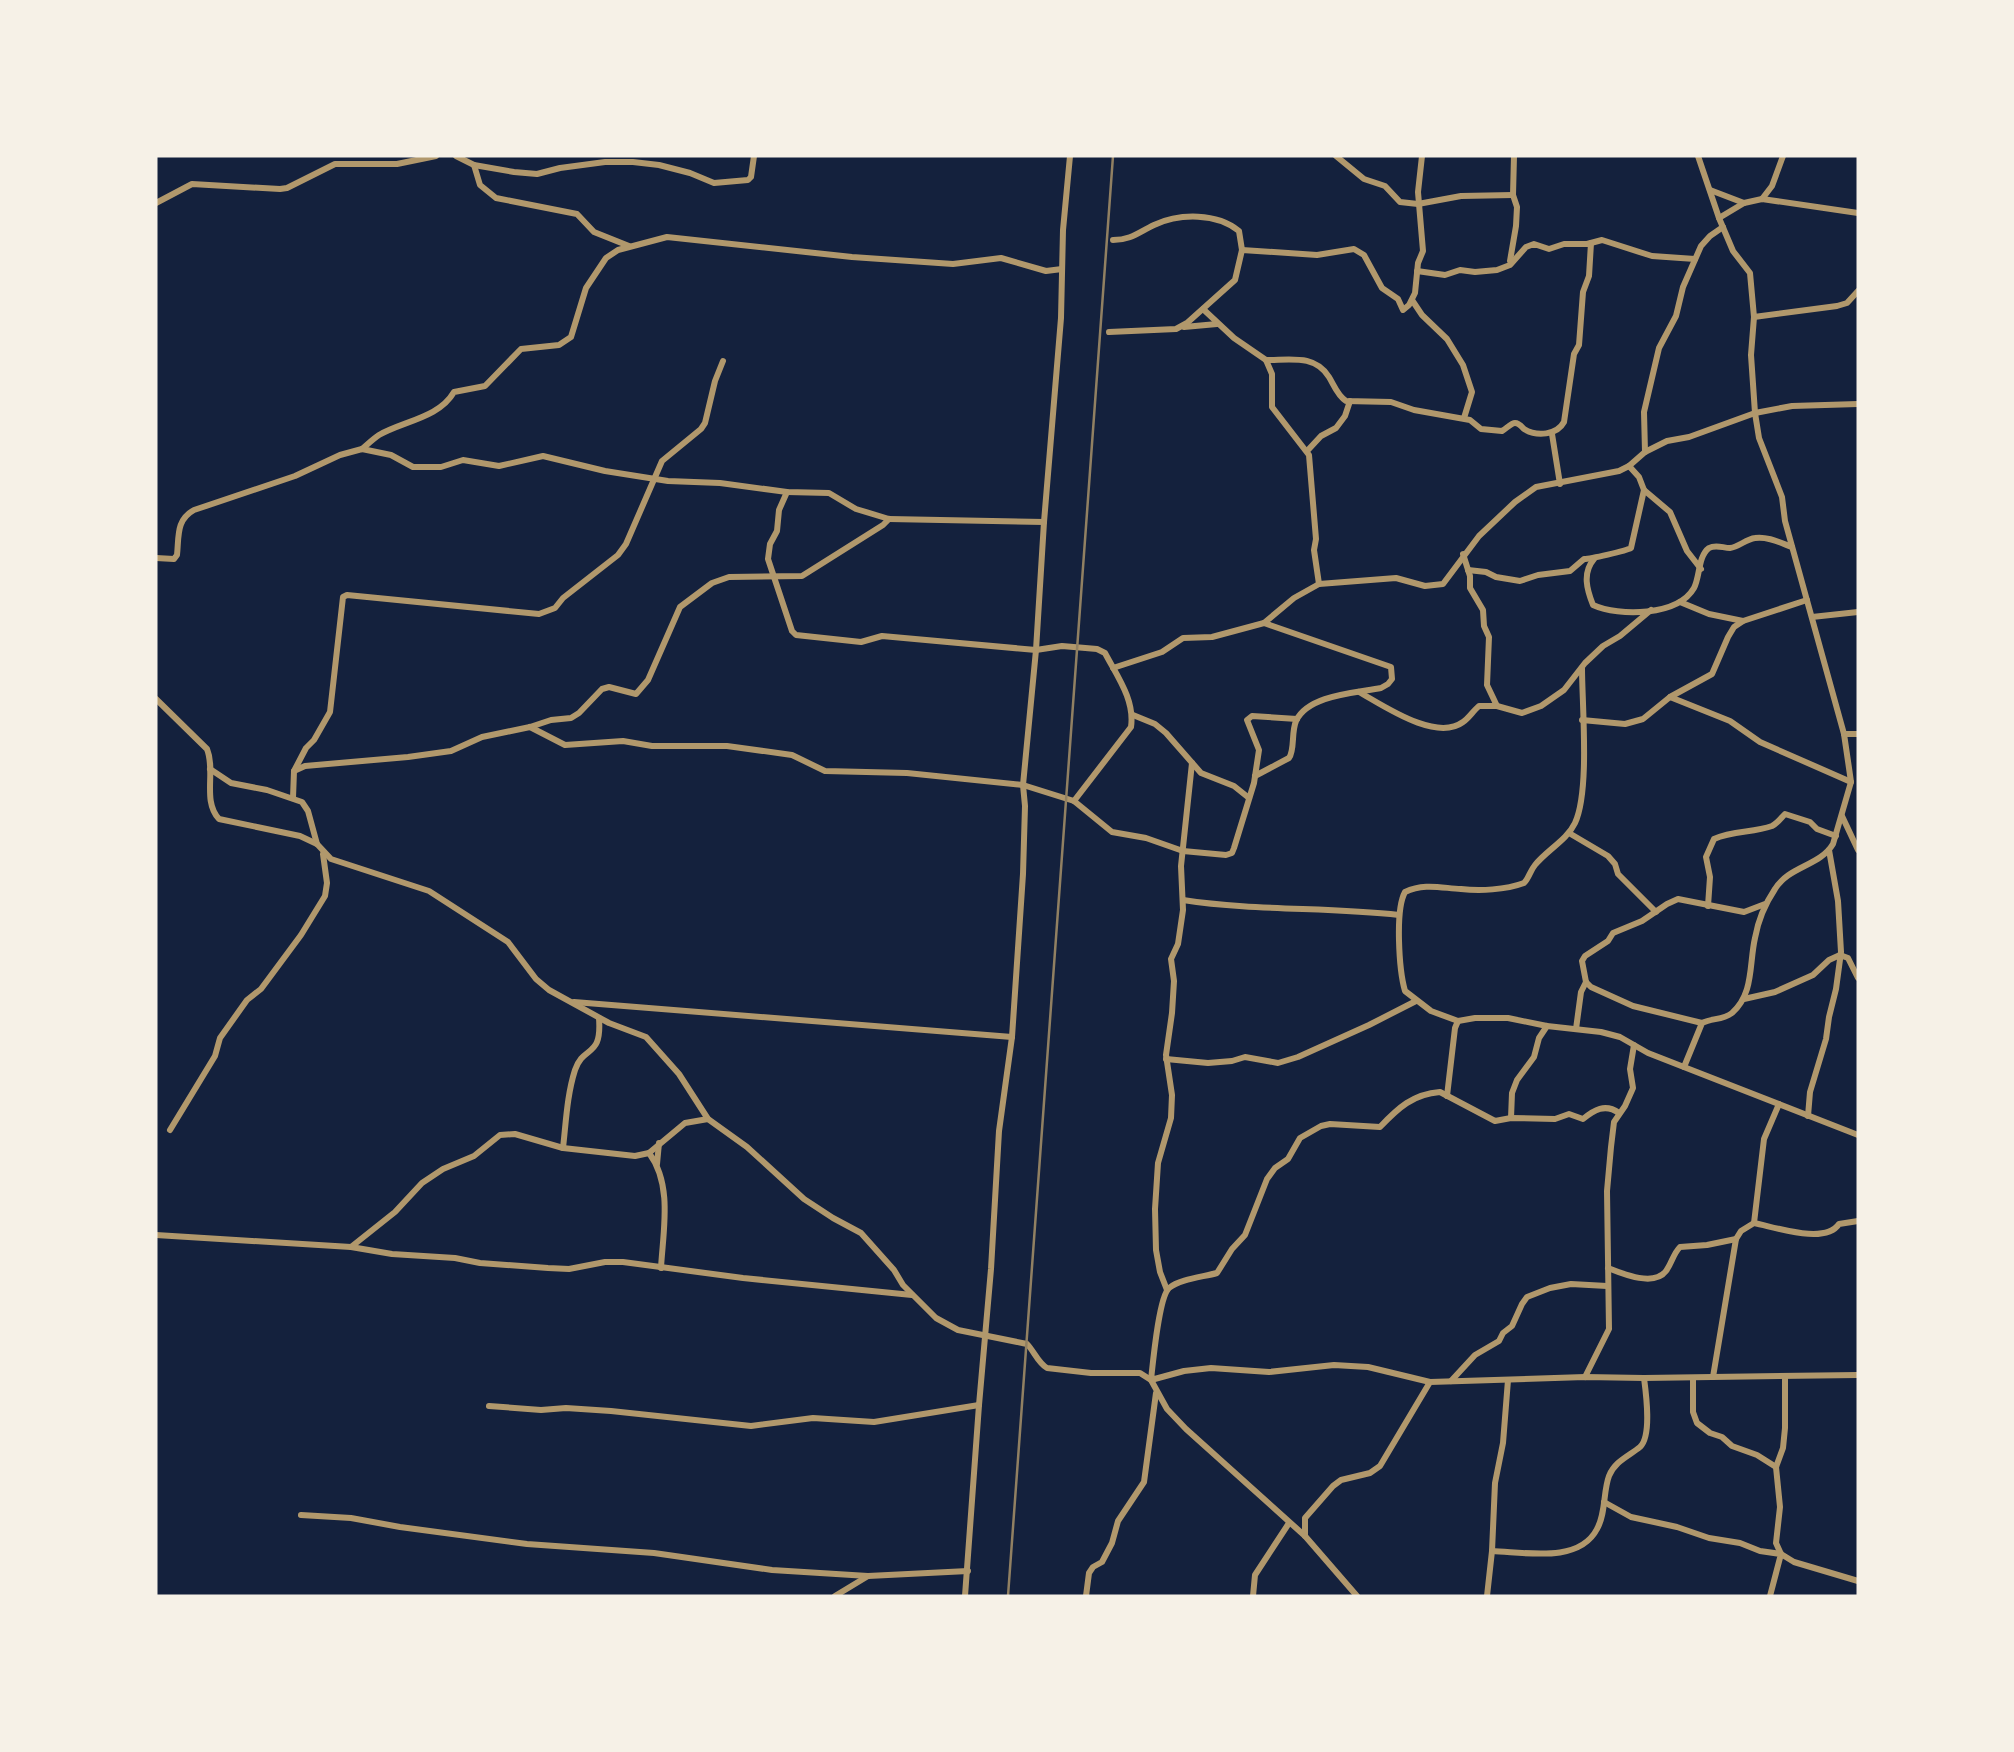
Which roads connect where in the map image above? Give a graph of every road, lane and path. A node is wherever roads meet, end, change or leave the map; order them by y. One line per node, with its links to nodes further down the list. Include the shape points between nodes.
1 (436, 156): 15 (street, via 397,164 335,164 280,189 192,184)
2 (456, 156): 10 (street)
3 (754, 156): 10 (street, via 751,177 722,184 633,162 537,174)
4 (1070, 156): 26 (street)
5 (1336, 156): 16 (street, via 1364,179 1385,186 1400,202)
6 (1422, 156): 16 (street)
7 (1514, 156): 12 (street)
8 (1698, 156): 11 (street)
9 (1783, 156): 13 (street)
10 (474, 165): 22 (street, via 480,185 496,198 577,214 602,237)
11 (1710, 190): 14 (street); 18 (street)
12 (1513, 195): 16 (street, via 1461,196); 25 (street, via 1517,226)
13 (1762, 200): 14 (street); 17 (street)
14 (1744, 202): 18 (street)
15 (156, 203)
16 (1418, 204): 27 (street, via 1423,251)
17 (1858, 213)
18 (1718, 218): 19 (street)
19 (1723, 227): 24 (street, via 1701,246); 31 (street, via 1733,251 1750,273)
20 (1113, 240): 23 (street, via 1133,237 1154,224 1204,217 1240,231)
21 (1591, 243): 24 (street, via 1602,240 1652,257); 25 (street, via 1549,249 1534,244); 41 (street, via 1564,422)
22 (631, 246): 26 (street, via 676,237 953,264 1000,258 1046,271); 42 (street, via 606,258 586,288 566,342 521,349 485,386 454,392 429,414 380,435)
23 (1242, 250): 29 (street, via 1317,255 1354,250 1364,255 1382,288 1398,299 1403,310); 30 (street, via 1233,284)
24 (1695, 259): 44 (street, via 1652,375 1644,412)
25 (1510, 265): 27 (street, via 1445,275)
26 (1062, 269): 51 (street)
27 (1417, 271): 29 (street)
28 (1858, 291): 31 (street, via 1837,306)
29 (1412, 300): 40 (street, via 1464,365 1472,392)
30 (1203, 309): 32 (street); 33 (street)
31 (1754, 317): 39 (street)
32 (1217, 324): 33 (street); 35 (street)
33 (1182, 327): 34 (street)
34 (1109, 332)
35 (1266, 360): 37 (street, via 1317,362 1340,397); 43 (street, via 1272,374 1272,407)
36 (723, 361): 46 (street, via 705,423 667,454)
37 (1350, 401): 40 (street, via 1391,402); 43 (street, via 1335,428)
38 (1858, 404): 39 (street, via 1792,406)
39 (1755, 413): 44 (street); 52 (street, via 1759,438 1782,497)
40 (1464, 418): 41 (street, via 1481,429 1502,431 1517,423 1532,432)
41 (1552, 434): 47 (street)
42 (362, 449): 46 (street, via 391,455 413,467 441,467 463,460 499,466 542,456); 54 (street, via 194,510 181,521 174,559)
43 (1307, 450): 59 (street)
44 (1645, 452): 45 (street)
45 (1629, 466): 47 (street); 48 (street)
46 (653, 478): 49 (street); 82 (street, via 636,525 618,555 547,613 343,597 330,712)
47 (1560, 484): 53 (street, via 1536,488 1514,502)
48 (1644, 491): 55 (street, via 1631,548); 56 (street, via 1670,512)
49 (787, 492): 50 (street, via 829,493 856,509); 58 (street, via 768,559)
50 (889, 519): 51 (street); 58 (street, via 802,576)
51 (1044, 522): 67 (street)
52 (1792, 547): 56 (street, via 1755,538 1734,548 1716,546 1704,554); 60 (street)
53 (1463, 554): 57 (street); 59 (street, via 1448,579 1435,586 1396,578)
54 (156, 558)
55 (1594, 559): 57 (street, via 1584,559 1570,570 1520,581); 62 (street, via 1587,575 1593,605 1629,614)
56 (1701, 569): 61 (street, via 1692,592)
57 (1468, 570): 73 (street, via 1489,637 1487,685)
58 (774, 577): 67 (street, via 796,635 861,642 882,636); 77 (street, via 729,577 712,583 680,607 640,691 609,687 571,718)
59 (1319, 584): 66 (street)
60 (1807, 600): 64 (street); 65 (street)
61 (1680, 602): 62 (street); 65 (street)
62 (1651, 610): 69 (street)
63 (1858, 612): 64 (street)
64 (1812, 617): 78 (street)
65 (1743, 621): 71 (street, via 1734,627 1712,674)
66 (1264, 622): 68 (street, via 1212,637 1183,638 1162,652); 70 (street, via 1391,667 1388,684)
67 (1036, 650): 68 (street, via 1062,646 1097,649 1105,653); 85 (street)
68 (1113, 668): 74 (street)
69 (1581, 668): 73 (street, via 1564,690 1531,711); 76 (street)
70 (1359, 692): 73 (street, via 1437,728 1464,722 1479,706); 75 (street, via 1313,702)
71 (1671, 697): 76 (street, via 1635,722); 84 (street)
72 (156, 699): 81 (street, via 207,749)
73 (1497, 706)
74 (1133, 715): 80 (street, via 1160,728); 88 (street, via 1131,727)
75 (1297, 719): 83 (street, via 1292,754); 83 (street, via 1247,720 1259,750)
76 (1582, 720): 90 (street, via 1581,807)
77 (530, 727): 82 (street, via 482,737 451,751 312,764); 85 (street, via 565,745 623,741 652,746 727,746 792,755 825,771 907,773)
78 (1844, 734): 79 (street); 84 (street)
79 (1858, 734)
80 (1192, 763): 87 (street, via 1201,773 1234,786); 95 (street)
81 (210, 769): 86 (street, via 231,783); 92 (street, via 211,803 219,819 286,832)
82 (294, 771): 86 (street)
83 (1255, 776): 87 (street)
84 (1851, 782): 89 (street)
85 (1023, 785): 88 (street); 113 (street, via 1023,874)
86 (293, 798): 92 (street, via 308,811)
87 (1249, 798): 95 (street, via 1232,853)
88 (1074, 801): 95 (street, via 1112,832)
89 (1842, 815): 91 (street); 94 (street)
90 (1569, 833): 100 (street, via 1608,856 1618,874); 101 (street, via 1534,866 1524,883 1464,890 1413,889 1405,892)
91 (1836, 836): 93 (street); 99 (street, via 1785,814 1771,826 1714,839 1706,857 1710,877)
92 (317, 844): 96 (street)
93 (1829, 850): 98 (street, via 1780,881); 102 (street, via 1838,901)
94 (1858, 850)
95 (1183, 851): 97 (street)
96 (323, 854): 107 (street, via 429,891 508,942 536,979); 125 (street, via 325,896 301,935 220,1038 215,1056)
97 (1182, 900): 101 (street); 117 (street, via 1178,944 1171,959 1174,981)
98 (1765, 904): 99 (street, via 1744,912); 105 (street)
99 (1707, 905): 100 (street, via 1678,899)
100 (1656, 912): 104 (street, via 1613,933 1585,956)
101 (1399, 915): 106 (street, via 1404,986)
102 (1840, 955): 103 (street, via 1848,958); 105 (street, via 1813,975); 122 (street)
103 (1858, 978)
104 (1586, 982): 110 (street, via 1633,1006); 112 (street)
105 (1744, 999): 110 (street, via 1724,1018)
106 (1416, 1001): 109 (street); 117 (street, via 1278,1063 1245,1057 1208,1063)
107 (570, 1002): 108 (street); 113 (street)
108 (599, 1018): 124 (street, via 646,1037 679,1074); 128 (street, via 598,1043 575,1072)
109 (1458, 1021): 111 (street, via 1508,1018); 119 (street)
110 (1702, 1023): 118 (street)
111 (1548, 1026): 112 (street); 123 (street, via 1517,1080)
112 (1576, 1028): 114 (street, via 1620,1037)
113 (1012, 1037): 141 (street, via 999,1131)
114 (1634, 1045): 115 (street); 116 (street)
115 (1648, 1053): 116 (street); 118 (street)
116 (1632, 1058): 121 (street, via 1633,1088)
117 (1166, 1059): 139 (street, via 1171,1118 1158,1163 1155,1217 1156,1250)
118 (1684, 1067): 120 (street)
119 (1447, 1096): 123 (street, via 1495,1121); 139 (street, via 1440,1091 1416,1097 1380,1128 1330,1124 1300,1138 1268,1179 1245,1236 1217,1273)
120 (1779, 1104): 122 (street); 132 (street, via 1764,1139)
121 (1619, 1113): 123 (street, via 1601,1108 1583,1119 1569,1114 1555,1119); 137 (street, via 1612,1133 1607,1191)
122 (1808, 1116): 126 (street)
123 (1511, 1118)
124 (708, 1119): 127 (street, via 685,1124); 140 (street, via 804,1199 860,1233)
125 (170, 1130)
126 (1858, 1135)
127 (659, 1143): 129 (street); 130 (street)
128 (563, 1148): 129 (street, via 625,1156); 135 (street, via 515,1135 500,1136 474,1156 422,1183)
129 (649, 1153): 130 (street)
130 (657, 1164): 136 (street, via 664,1203)
131 (1858, 1221): 132 (street, via 1815,1234)
132 (1754, 1223): 134 (street)
133 (156, 1235): 135 (street)
134 (1736, 1239): 137 (street, via 1680,1247 1666,1272 1657,1278 1638,1278); 144 (street)
135 (351, 1247): 136 (street, via 548,1268 605,1262)
136 (662, 1268): 140 (street)
137 (1608, 1268): 138 (street)
138 (1607, 1286): 143 (street, via 1608,1333); 150 (street, via 1570,1284 1527,1297 1499,1341 1467,1361)
139 (1167, 1290): 148 (street)
140 (912, 1295): 141 (street, via 947,1326)
141 (986, 1335): 148 (street, via 1027,1344 1047,1368 1140,1373); 153 (street)
142 (1858, 1375): 145 (street)
143 (1585, 1377): 146 (street); 149 (street)
144 (1713, 1377): 145 (street); 147 (street)
145 (1786, 1377): 155 (street, via 1786,1428)
146 (1644, 1378): 147 (street); 156 (street, via 1646,1437 1616,1465)
147 (1693, 1378): 155 (street, via 1697,1423)
148 (1151, 1380): 151 (street, via 1211,1368 1269,1372 1334,1365 1368,1367); 152 (street)
149 (1508, 1380): 150 (street); 160 (street)
150 (1451, 1381): 151 (street)
151 (1430, 1382): 159 (street, via 1380,1466 1333,1486 1305,1518)
152 (1156, 1391): 158 (street, via 1195,1438); 167 (street, via 1144,1482 1118,1521 1102,1562 1089,1573)
153 (979, 1405): 154 (street, via 874,1422 813,1418 751,1426 666,1415); 162 (street)
154 (489, 1406)
155 (1776, 1467): 161 (street, via 1780,1507 1776,1543)
156 (1604, 1502): 160 (street, via 1598,1529 1571,1550); 161 (street, via 1631,1517)
157 (301, 1515): 163 (street, via 351,1518 527,1545)
158 (1289, 1523): 159 (street); 168 (street, via 1255,1575)
159 (1305, 1536): 169 (street)
160 (1492, 1551): 170 (street)
161 (1781, 1554): 164 (street); 171 (street)
162 (968, 1571): 163 (street); 166 (street)
163 (868, 1576): 165 (street)
164 (1858, 1581)
165 (835, 1596)
166 (965, 1596)
167 (1086, 1596)
168 (1254, 1596)
169 (1357, 1596)
170 (1487, 1596)
171 (1770, 1596)

